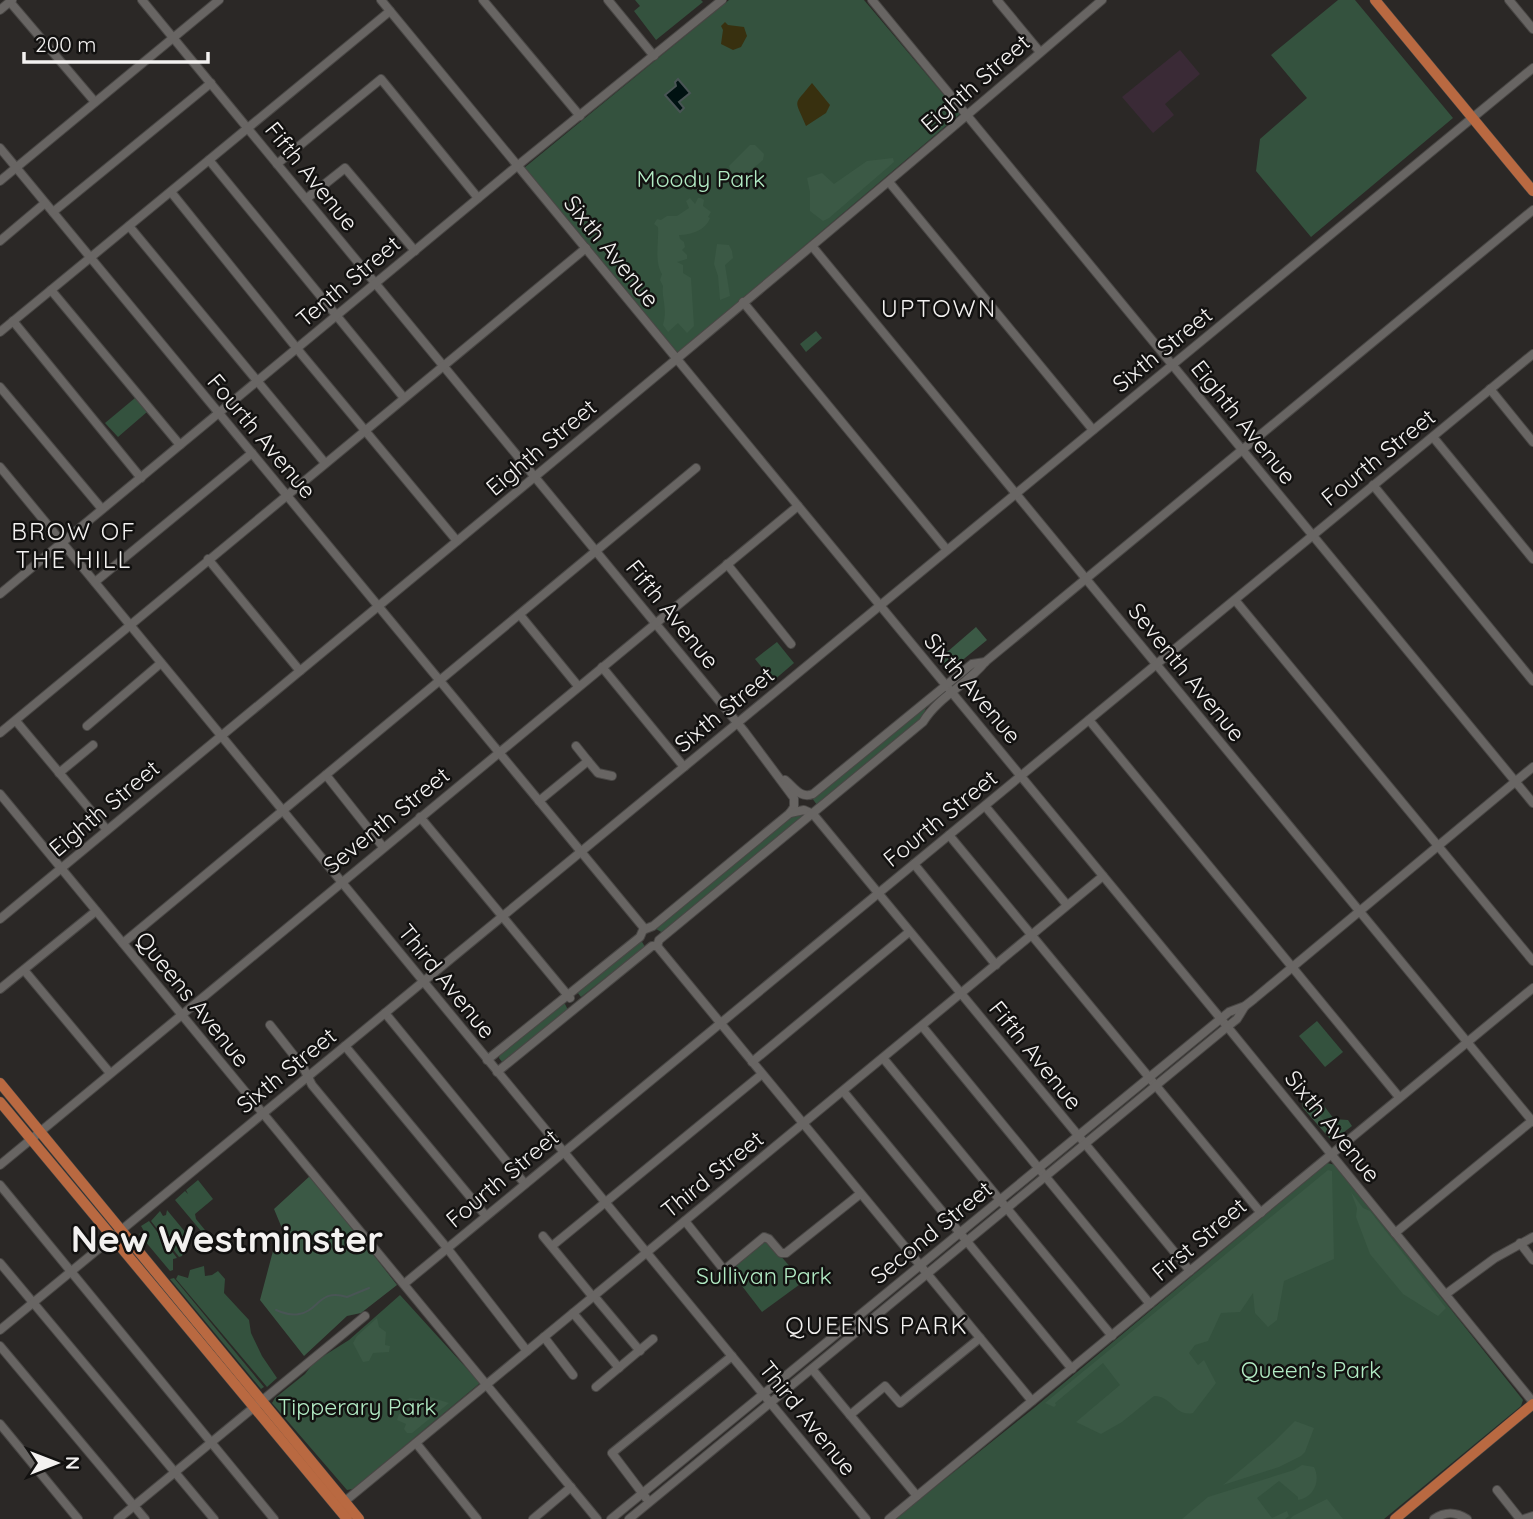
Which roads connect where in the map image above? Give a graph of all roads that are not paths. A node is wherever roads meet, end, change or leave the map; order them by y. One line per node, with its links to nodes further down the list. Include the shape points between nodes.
1 (142, 0): 16 (street, Fifth Avenue)
2 (219, 0): 16 (street)
3 (381, 0): 14 (street, Sixth Avenue)
4 (483, 0): 22 (street)
5 (608, 0): 18 (street)
6 (722, 0): 18 (street, Tenth Street)
7 (872, 0): 23 (street, Eighth Avenue)
8 (997, 0): 17 (street)
9 (1102, 0): 17 (street, Eighth Street)
10 (1375, 0): 24 (main road)
11 (1509, 0): 15 (street)
12 (11, 1): 13 (street); 21 (street)
13 (0, 10)
14 (390, 11): 25 (street); 29 (street, Sixth Avenue)
15 (1533, 29)
16 (173, 37): 20 (street, Fifth Avenue); 21 (street)
17 (1040, 52): 23 (street, Eighth Street)
18 (654, 56): 22 (street, Tenth Street)
19 (1533, 68): 24 (street, Sixth Street)
20 (211, 83): 25 (street, Fifth Avenue); 39 (street)
21 (95, 102): 30 (street)
22 (580, 116): 29 (street, Tenth Street)
23 (967, 116): 32 (street, Eighth Street); 55 (street, Eighth Avenue)
24 (1472, 118): 34 (main road); 55 (street, Sixth Street)
25 (248, 128): 27 (street); 28 (street, Fifth Avenue)
26 (0, 148): 30 (street, Fourth Avenue)
27 (209, 160): 33 (street); 49 (street)
28 (277, 164): 35 (street, via 381,79); 36 (street, Fifth Avenue)
29 (517, 166): 35 (street, Tenth Street); 43 (street, Sixth Avenue)
30 (16, 168): 31 (street); 37 (street, Fourth Avenue)
31 (0, 181)
32 (889, 182): 42 (street, Eighth Street); 63 (street)
33 (171, 191): 40 (street); 52 (street)
34 (1533, 191)
35 (478, 198): 44 (street, Tenth Street)
36 (306, 199): 44 (street, via 345,168); 46 (street, Fifth Avenue)
37 (46, 204): 39 (street, Fourth Avenue); 41 (street)
38 (1533, 210): 67 (street)
39 (53, 212): 45 (street, Fourth Avenue)
40 (129, 226): 45 (street); 57 (street)
41 (0, 241)
42 (812, 246): 48 (street, Eighth Street); 75 (street, Seventh Avenue)
43 (586, 248): 54 (street, Sixth Avenue); 56 (street)
44 (415, 251): 46 (street, Tenth Street)
45 (90, 258): 47 (street); 61 (street, Fourth Avenue)
46 (375, 284): 49 (street, Tenth Street); 56 (street, Fifth Avenue)
47 (51, 290): 50 (street); 66 (street)
48 (743, 302): 54 (street, Eighth Street); 82 (street)
49 (335, 317): 52 (street, Tenth Street); 60 (street)
50 (13, 321): 51 (street); 73 (street)
51 (0, 332)
52 (297, 348): 57 (street, Tenth Street); 62 (street)
53 (1533, 354): 59 (street, Fourth Street)
54 (677, 360): 72 (street, Eighth Street); 77 (street, Sixth Avenue)
55 (1173, 364): 63 (street, Sixth Street); 67 (street, Eighth Avenue)
56 (443, 366): 60 (street); 72 (street, Fifth Avenue)
57 (258, 380): 61 (street, Tenth Street); 69 (street)
58 (0, 387): 78 (street)
59 (1490, 389): 64 (street, Fourth Street); 65 (street)
60 (404, 398): 62 (street)
61 (218, 413): 66 (street, Tenth Street); 68 (street, Fourth Avenue)
62 (364, 430): 69 (street); 80 (street)
63 (1093, 430): 75 (street, Sixth Street)
64 (1433, 437): 74 (street, Fourth Street); 85 (street)
65 (1533, 442)
66 (180, 445): 73 (street, Tenth Street)
67 (1243, 449): 79 (street, Eighth Avenue); 87 (street)
68 (252, 453): 76 (street, Fourth Avenue); 88 (street)
69 (325, 463): 76 (street)
70 (0, 467): 81 (street, Third Avenue)
71 (696, 468): 83 (street)
72 (535, 477): 80 (street, Eighth Street); 83 (street, Fifth Avenue)
73 (141, 478): 78 (street, Tenth Street)
74 (1373, 485): 79 (street, Fourth Street); 102 (street)
75 (1016, 493): 82 (street, Sixth Street); 87 (street, Seventh Avenue)
76 (286, 495): 84 (street); 91 (street, Fourth Avenue)
77 (798, 506): 86 (street, Seventh Street); 92 (street, Sixth Avenue)
78 (102, 509): 81 (street, Tenth Street)
79 (1312, 536): 90 (street, Fourth Street); 122 (street, Eighth Avenue)
80 (457, 541): 91 (street, Eighth Street)
81 (62, 542): 88 (street, Third Avenue); 89 (street, Tenth Street)
82 (947, 550): 92 (street, Sixth Street)
83 (597, 552): 93 (street); 94 (street, Fifth Avenue)
84 (208, 559): 95 (street); 100 (street)
85 (1533, 559)
86 (727, 564): 94 (street, Seventh Street); 96 (street)
87 (1086, 579): 98 (street, Seventh Avenue); 104 (street, via 985,662 972,664)
88 (95, 582): 95 (street, Third Avenue)
89 (0, 594)
90 (1235, 600): 98 (street, Fourth Street); 133 (street)
91 (378, 606): 100 (street, Eighth Street); 101 (street, Fourth Avenue)
92 (880, 606): 104 (street, Sixth Avenue); 107 (street, Sixth Street)
93 (520, 615): 101 (street); 103 (street)
94 (655, 623): 99 (street, Seventh Street); 107 (street, Fifth Avenue)
95 (130, 624): 97 (street, Third Avenue); 106 (street)
96 (791, 644)
97 (161, 663): 108 (street); 110 (street, Third Avenue)
98 (1156, 664): 105 (street, Fourth Street); 143 (street, Seventh Avenue)
99 (602, 667): 103 (street, Seventh Street); 115 (street)
100 (300, 671): 110 (street, Eighth Street)
101 (439, 680): 113 (street, Fourth Avenue); 118 (street)
102 (1533, 681)
103 (578, 686): 113 (street, Seventh Street)
104 (948, 689): 119 (street, via 813,794 799,793); 121 (street, Sixth Avenue); 129 (street, via 923,722)
105 (1089, 720): 121 (street, Fourth Street); 153 (street)
106 (16, 721): 109 (street); 117 (street)
107 (737, 723): 115 (street, Sixth Street); 119 (street, Fifth Avenue)
108 (87, 726)
109 (0, 733)
110 (221, 736): 127 (street, Third Avenue); 131 (street, Eighth Street)
111 (93, 745): 117 (street)
112 (576, 746): 114 (street)
113 (497, 750): 124 (street, Fourth Avenue); 130 (street, Seventh Street)
114 (588, 761): 120 (street, via 598,773); 124 (street)
115 (684, 767): 135 (street, Sixth Street)
116 (1533, 767): 122 (street, Second Street)
117 (59, 773): 131 (street)
118 (326, 775): 127 (street); 134 (street)
119 (778, 775): 128 (street, Fifth Avenue, via 794,798)
120 (612, 776)
121 (1021, 776): 126 (street, Fourth Street); 138 (street, Sixth Avenue)
122 (1515, 781): 125 (street, Eighth Avenue); 133 (street, Second Street)
123 (0, 794): 137 (street, Queens Avenue)
124 (539, 801): 135 (street, Fourth Avenue)
125 (1533, 803)
126 (985, 806): 132 (street, Fourth Street); 141 (street)
127 (282, 811): 139 (street, Third Avenue); 149 (street)
128 (790, 813): 129 (street, via 804,810); 146 (street)
129 (813, 814): 140 (street, Fifth Avenue); 150 (street)
130 (419, 817): 134 (street, Seventh Street); 144 (street)
131 (107, 830): 137 (street, Eighth Street)
132 (950, 835): 136 (street, Fourth Street); 148 (street)
133 (1437, 846): 143 (street, Second Street); 151 (street)
134 (383, 847): 139 (street, Seventh Street)
135 (581, 852): 144 (street, Sixth Street); 146 (street, Fourth Avenue)
136 (914, 864): 140 (street, Fourth Street); 152 (street)
137 (61, 869): 142 (street, Queens Avenue); 145 (street, Eighth Street)
138 (1103, 876): 141 (street, Third Street); 164 (street, Sixth Avenue)
139 (341, 882): 155 (street, Third Avenue); 163 (street, Seventh Street)
140 (878, 894): 147 (street, Fifth Avenue); 165 (street, Fourth Street)
141 (1067, 905): 148 (street, Third Street)
142 (96, 911): 149 (street, Queens Avenue); 154 (street)
143 (1359, 911): 153 (street, Second Street); 169 (street, Seventh Avenue)
144 (502, 916): 155 (street, Sixth Street); 159 (street)
145 (0, 919)
146 (646, 930): 150 (street, Fourth Avenue); 159 (street)
147 (909, 932): 158 (street, Fifth Avenue); 173 (street)
148 (1032, 935): 152 (street, Third Street); 178 (street)
149 (122, 943): 163 (street, Queens Avenue)
150 (656, 944): 160 (street); 165 (street)
151 (1533, 961)
152 (996, 965): 158 (street, Third Street)
153 (1292, 966): 161 (street, Second Street); 182 (street)
154 (24, 970): 157 (street); 175 (street)
155 (423, 981): 162 (street, Sixth Street); 172 (street, Third Avenue)
156 (1533, 988): 169 (street, First Street)
157 (0, 989)
158 (961, 994): 167 (street, Third Street); 188 (street, Fifth Avenue)
159 (568, 997): 160 (street); 172 (street)
160 (577, 1006): 174 (street)
161 (1245, 1006): 164 (street, Second Street); 168 (street, Second Street)
162 (385, 1013): 170 (street, Sixth Street); 195 (street)
163 (181, 1014): 175 (street, Seventh Street); 184 (street, Queens Avenue)
164 (1221, 1019): 168 (street, Sixth Avenue); 178 (street, Second Street)
165 (721, 1024): 173 (street); 190 (street, Fourth Street)
166 (270, 1025): 177 (street)
167 (922, 1026): 171 (street, Third Street); 193 (street)
168 (1227, 1027): 180 (street, Second Street); 191 (street, Sixth Avenue)
169 (1467, 1042): 182 (street, First Street); 185 (street, Seventh Avenue)
170 (345, 1046): 177 (street, Sixth Street); 202 (street)
171 (883, 1058): 181 (street, Third Street); 198 (street)
172 (488, 1060): 174 (street, Third Avenue)
173 (752, 1062): 176 (street)
174 (497, 1072): 190 (street, Third Avenue)
175 (110, 1073): 187 (street, Seventh Street)
176 (762, 1074): 186 (street); 199 (street)
177 (307, 1077): 184 (street, Sixth Street); 212 (street)
178 (1149, 1078): 180 (street); 188 (street, Second Street)
179 (0, 1083): 187 (main road)
180 (1156, 1086): 189 (street, Second Street); 201 (street)
181 (844, 1091): 186 (street, Third Street); 205 (street)
182 (1399, 1097): 191 (street, First Street)
183 (0, 1102): 187 (main road)
184 (263, 1113): 204 (street, Sixth Street); 220 (street, Queens Avenue)
185 (1533, 1121): 206 (street)
186 (804, 1123): 197 (street); 203 (street, Third Street)
187 (35, 1135): 192 (street, Seventh Street); 204 (main road)
188 (1077, 1136): 189 (street, Fifth Avenue); 193 (street, Second Street)
189 (1084, 1144): 194 (street, Second Street); 217 (street, Fifth Avenue)
190 (564, 1152): 195 (street, Fourth Street); 199 (street, Third Avenue)
191 (1331, 1154): 201 (street, First Street); 206 (street, Sixth Avenue)
192 (0, 1165)
193 (1038, 1168): 194 (street); 198 (street, Second Street)
194 (1045, 1177): 200 (street, Second Street); 224 (street)
195 (525, 1184): 202 (street, Fourth Street)
196 (0, 1185): 218 (street)
197 (860, 1194): 203 (street, via 786,1253 764,1237 724,1270); 216 (street)
198 (999, 1201): 200 (street); 205 (street, Second Street)
199 (606, 1202): 211 (street); 213 (street, Third Avenue)
200 (1006, 1209): 209 (street, Second Street); 228 (street)
201 (1261, 1213): 217 (street, First Street)
202 (486, 1216): 212 (street, Fourth Street)
203 (685, 1221): 213 (street, Third Street)
204 (117, 1233): 218 (street, Sixth Street); 246 (main road)
205 (960, 1233): 209 (street); 216 (street, Second Street)
206 (1395, 1233): 221 (street, Sixth Avenue)
207 (543, 1236): 211 (street)
208 (1533, 1237): 210 (street)
209 (967, 1242): 219 (street, Second Street); 238 (street)
210 (1520, 1243): 214 (street); 221 (street)
211 (552, 1245): 222 (street)
212 (447, 1248): 220 (street, Fourth Street); 233 (street)
213 (647, 1252): 222 (street, Third Street); 235 (street, Third Avenue)
214 (1533, 1260)
215 (0, 1263): 223 (street)
216 (921, 1265): 219 (street); 242 (street, Second Street)
217 (1190, 1271): 224 (street, First Street)
218 (71, 1272): 223 (street, Sixth Street); 249 (street)
219 (928, 1274): 230 (street); 237 (street, Second Street)
220 (404, 1284): 240 (street, Queens Avenue)
221 (1446, 1294): 245 (street, Sixth Avenue)
222 (594, 1296): 225 (street, Third Street); 234 (street)
223 (34, 1302): 227 (street, Sixth Street); 251 (street)
224 (1150, 1304): 228 (street, First Street)
225 (573, 1313): 229 (street, Third Street); 236 (street)
226 (365, 1316): 246 (street)
227 (0, 1330)
228 (1112, 1336): 238 (street, First Street)
229 (544, 1337): 233 (street, Third Street); 239 (street)
230 (980, 1338): 243 (street); 247 (street, via 900,1403 885,1386)
231 (653, 1339): 234 (street)
232 (0, 1346): 258 (street)
233 (527, 1351): 240 (street, Third Street)
234 (639, 1351): 236 (street)
235 (732, 1356): 242 (street, Third Avenue); 254 (street, via 612,1453)
236 (619, 1368): 241 (street)
237 (812, 1369): 244 (street, Second Street); 247 (street)
238 (1072, 1369): 243 (street, First Street)
239 (573, 1375)
240 (486, 1384): 250 (street, Third Street); 252 (street, Queens Avenue)
241 (596, 1387)
242 (763, 1394): 244 (street, Third Avenue); 254 (street, Second Street)
243 (1032, 1401): 255 (street, First Street)
244 (770, 1403): 256 (street, Second Street); 273 (street, Third Avenue)
245 (1533, 1403): 275 (main road)
246 (258, 1404): 249 (street); 257 (main road)
247 (850, 1415): 255 (street)
248 (0, 1424): 260 (street)
249 (211, 1442): 251 (street); 264 (street)
250 (416, 1443): 257 (street, Third Street); 268 (street)
251 (175, 1472): 258 (street); 263 (street)
252 (571, 1488): 269 (street); 270 (street, Queens Avenue)
253 (1497, 1490): 278 (street)
254 (642, 1493): 256 (street); 271 (street, Second Street)
255 (917, 1496): 274 (street, First Street)
256 (650, 1503): 272 (street, Second Street)
257 (341, 1504): 265 (main road); 266 (main road); 267 (main road)
258 (134, 1506): 261 (street); 262 (street)
259 (1533, 1516): 278 (street)
260 (78, 1519)
261 (118, 1519)
262 (145, 1519)
263 (214, 1519)
264 (274, 1519)
265 (341, 1519)
266 (346, 1519)
267 (359, 1519)
268 (477, 1519)
269 (533, 1519)
270 (597, 1519)
271 (611, 1519)
272 (629, 1519)
273 (866, 1519)
274 (890, 1519)
275 (1397, 1519)
276 (1434, 1519): 277 (street, via 1442,1513)
277 (1467, 1519)
278 (1522, 1519)

